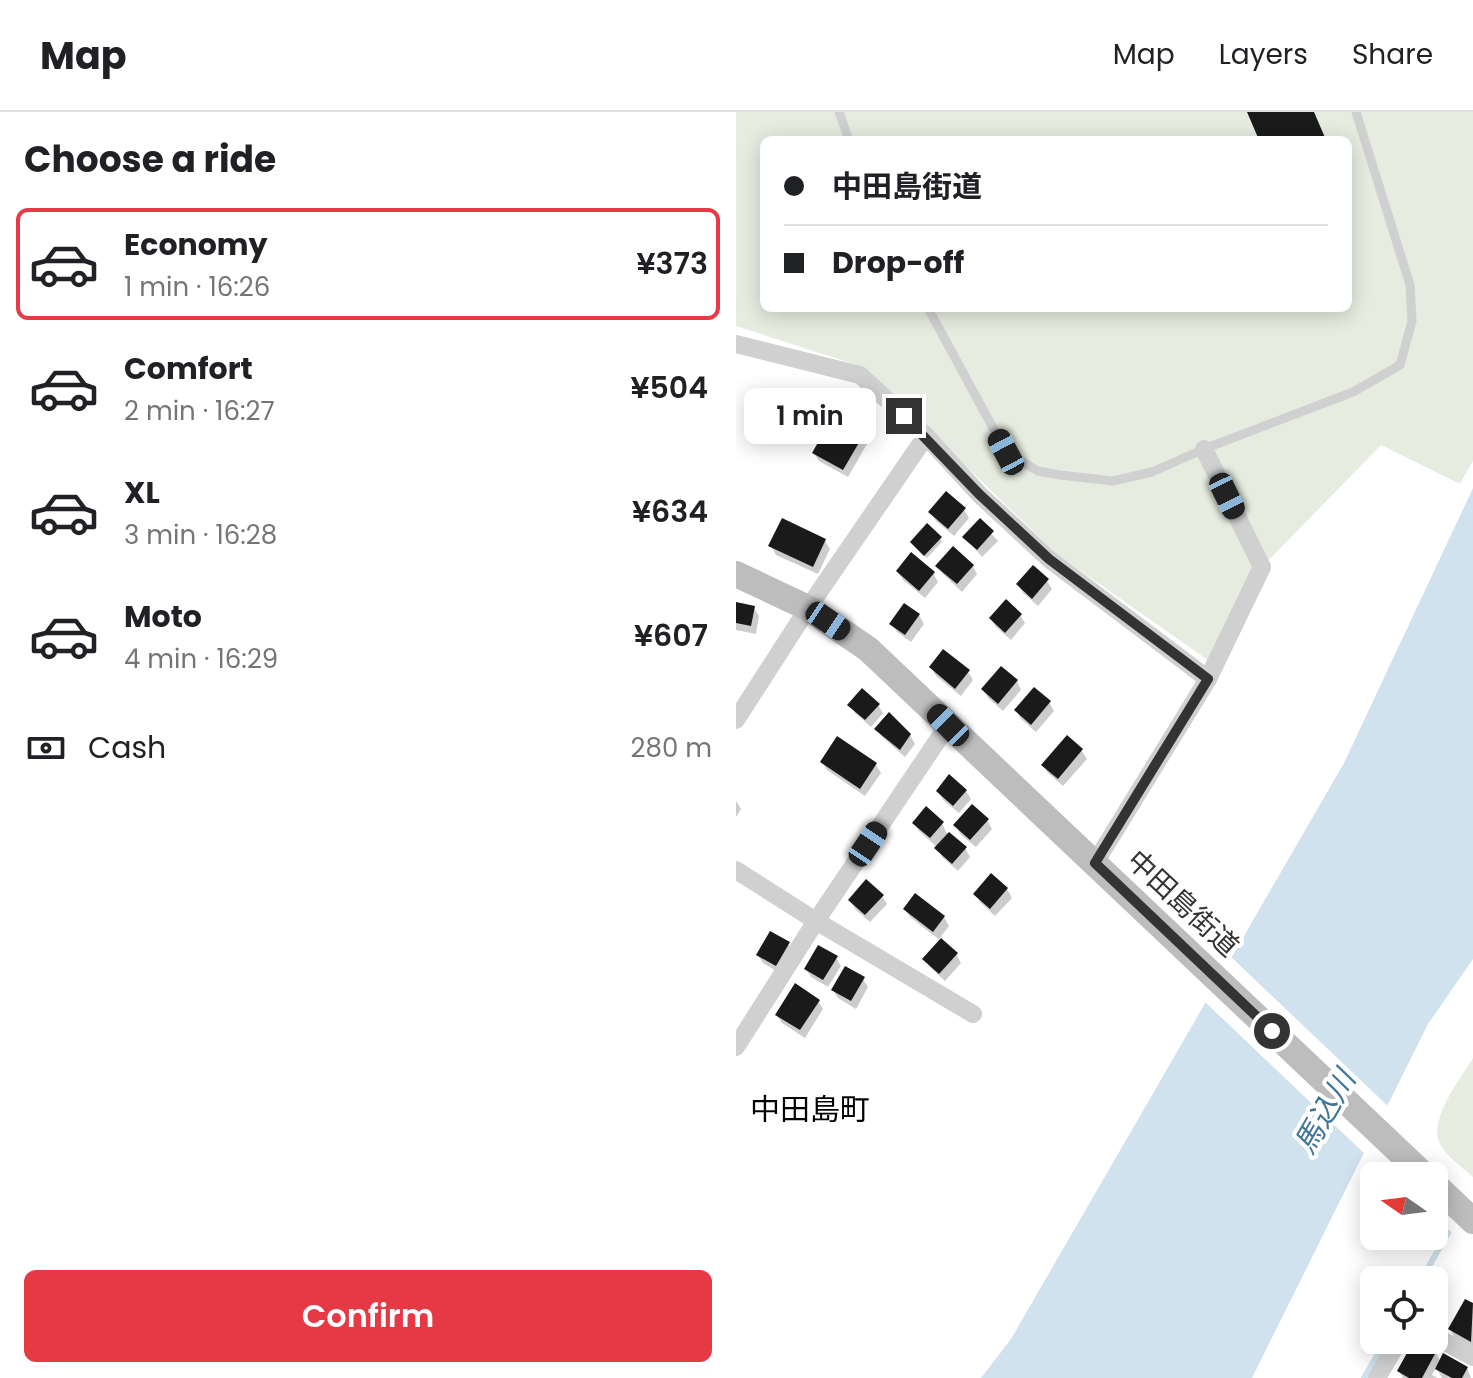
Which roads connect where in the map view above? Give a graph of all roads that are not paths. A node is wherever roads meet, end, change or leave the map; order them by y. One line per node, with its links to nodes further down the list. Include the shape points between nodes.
1 (839, 112): 3 (lane)
2 (1356, 112): 7 (lane, via 1410,285 1412,321 1400,365 1353,392)
3 (848, 136)
4 (930, 312): 7 (lane, via 1006,452 1038,471 1113,481 1152,472)
5 (736, 344): 6 (street, via 860,375)
6 (926, 436): 9 (street); 10 (street, via 1049,559)
7 (1204, 449): 10 (street, via 1262,567)
8 (736, 574): 9 (street, 中田島街道)
9 (808, 608): 11 (street); 12 (street, 中田島街道, via 868,649)
10 (1208, 679): 13 (street)
11 (736, 720)
12 (948, 725): 13 (street, 中田島街道); 15 (street)
13 (1095, 863): 18 (street, 中田島街道)
14 (736, 870): 15 (street)
15 (816, 921): 16 (street); 17 (street)
16 (973, 1014)
17 (736, 1047)
18 (1410, 1162)
19 (1448, 1198): 20 (street, 中田島街道)
20 (1473, 1221)
21 (1448, 1344): 23 (street)
22 (1391, 1354): 24 (street)
23 (1473, 1357)
24 (1377, 1378)

